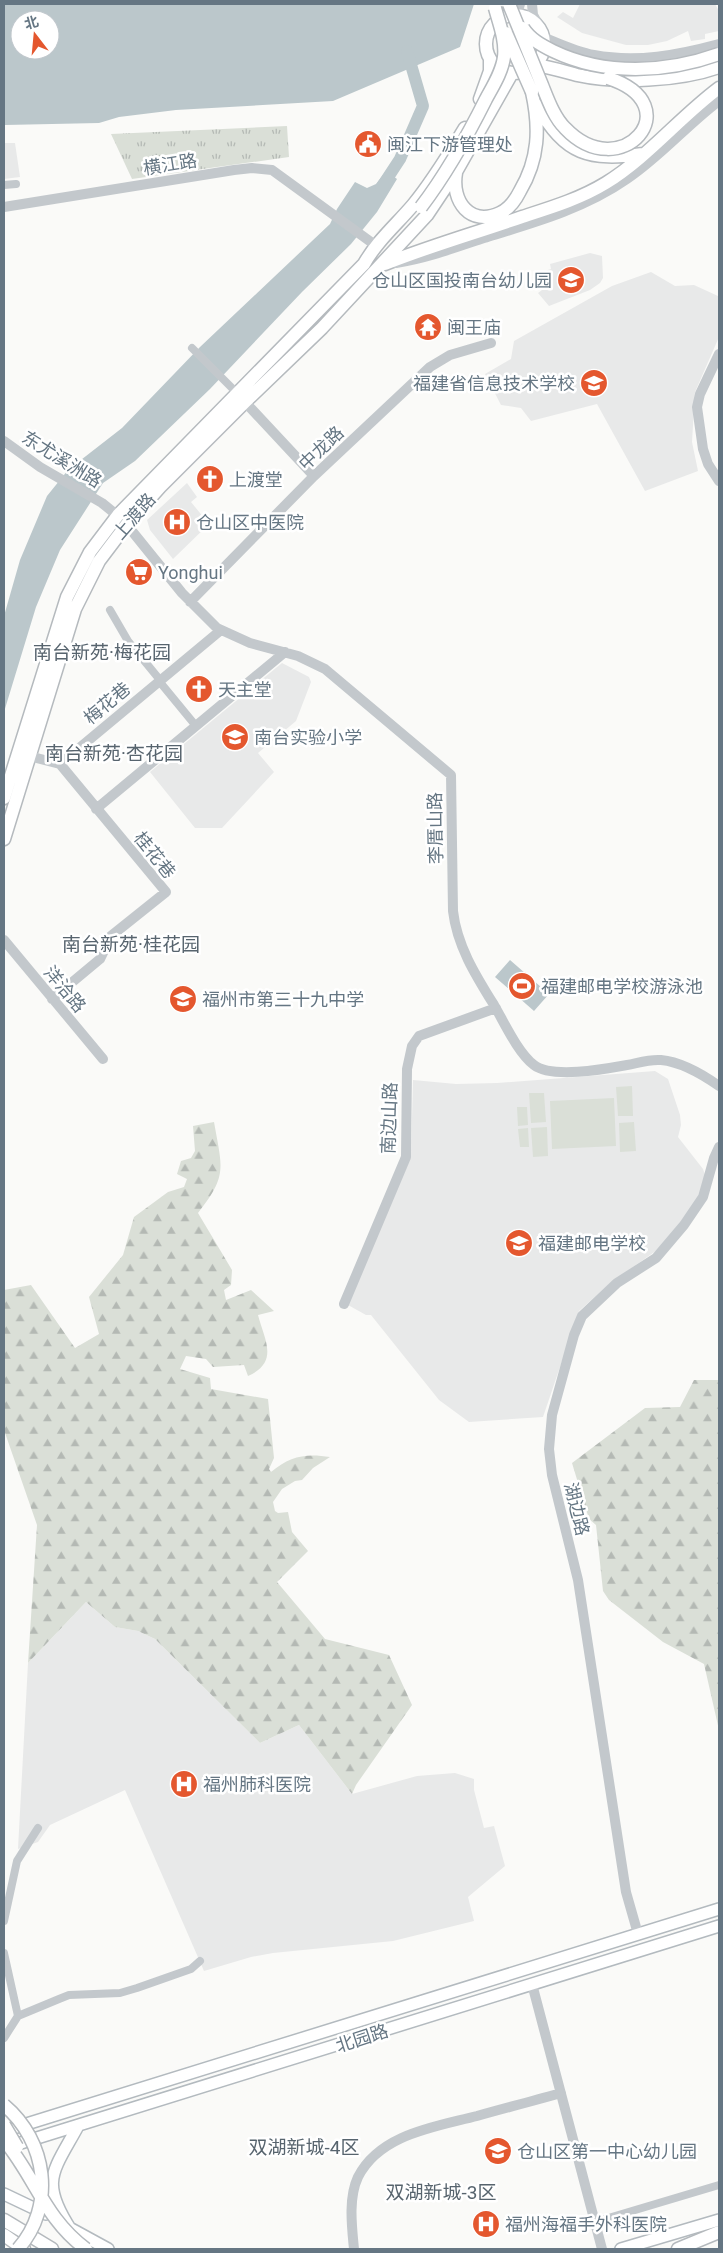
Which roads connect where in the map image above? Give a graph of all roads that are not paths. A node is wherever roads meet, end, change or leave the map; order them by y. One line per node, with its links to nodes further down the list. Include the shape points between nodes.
1 (509, 4): 7 (main road, bridge, via 532,39 571,60 627,69 664,68 698,62); 13 (main road, bridge, via 558,120 573,136 584,142 606,148 632,144 643,132 646,122 640,97 625,84)
2 (532, 4): 5 (street)
3 (494, 6): 15 (main road, bridge); 23 (main road, bridge, via 504,55 498,77 442,180 421,207)
4 (519, 9): 5 (main road); 8 (main road, via 493,24 486,41)
5 (541, 32): 6 (street, via 593,55 624,59 662,57); 9 (main road, via 544,46)
6 (719, 44)
7 (719, 54)
8 (490, 59): 12 (main road, via 496,66); 22 (main road, 上渡路, via 487,84 472,116 414,204)
9 (538, 61): 12 (main road, via 528,70); 13 (main road)
10 (719, 62): 13 (main road, via 661,74)
11 (719, 67): 13 (main road, via 653,79)
12 (512, 73): 18 (main road, 上渡路)
13 (600, 76)
14 (719, 88): 17 (main road)
15 (532, 92): 17 (main road, via 555,133 580,151 614,158); 18 (main road, via 538,124 532,169 509,206 490,216 477,216 468,211 456,197)
16 (719, 101): 24 (street, via 627,179 573,209 424,259)
17 (643, 154): 24 (main road, via 605,183 578,197 430,246)
18 (457, 170): 24 (main road, 上渡路, via 426,215)
19 (16, 184): 20 (street)
20 (4, 186)
21 (4, 207): 22 (street, 横江路, via 252,168 272,170)
22 (371, 242): 23 (main road, 上渡路)
23 (364, 264): 28 (main road, 上渡路)
24 (381, 266): 28 (main road, 上渡路, via 322,328)
25 (490, 343): 30 (street, 中龙路, via 450,355 433,364)
26 (192, 348): 28 (street)
27 (719, 354): 31 (street, via 697,407 703,450)
28 (241, 397): 30 (street); 32 (main road, 上渡路, via 160,487)
29 (4, 441): 32 (street, 东尤溪洲路)
30 (314, 476): 33 (street, 中龙路)
31 (719, 481)
32 (122, 519): 33 (street, 李厝山路); 39 (main road, 上渡路, via 78,601); 41 (main road, 上渡路, via 90,552 67,597)
33 (190, 602): 35 (street, 李厝山路)
34 (110, 610): 37 (street, via 128,640)
35 (221, 630): 36 (street, 李厝山路, via 250,643); 37 (street, 梅花巷)
36 (286, 652): 38 (street); 46 (street, 李厝山路, via 330,673 450,775 454,919 469,962)
37 (160, 681): 38 (street); 40 (street, 梅花巷)
38 (196, 726): 42 (street)
39 (30, 756): 40 (street); 43 (main road, 上渡路)
40 (60, 764): 42 (street, 桂花巷)
41 (4, 798)
42 (96, 809): 45 (street, 桂花巷, via 166,892 111,936 100,959)
43 (4, 839)
44 (4, 940): 45 (street, 洋洽路)
45 (52, 999): 47 (street, 洋洽路)
46 (496, 1008): 48 (street, 李厝山路, via 527,1058 542,1070 601,1069 661,1060 701,1073); 50 (street, 南边山路, via 415,1040 407,1069 406,1157)
47 (103, 1059)
48 (719, 1086)
49 (719, 1147): 55 (street, 湖边路, via 704,1197 678,1233 656,1258 620,1280 584,1312 574,1336 550,1429 552,1475 578,1580 626,1892)
50 (344, 1304)
51 (38, 1828): 53 (street, via 17,1861)
52 (719, 1909): 55 (main road, 北园路)
53 (4, 1921)
54 (719, 1926): 58 (main road, 北园路)
55 (638, 1934): 65 (main road, 北园路)
56 (4, 1953): 59 (street)
57 (200, 1961): 59 (street, via 191,1969 137,1988 120,1993 69,1995)
58 (532, 1984): 61 (street); 64 (main road, 北园路)
59 (18, 2016): 60 (street)
60 (4, 2038)
61 (561, 2093): 73 (street); 83 (street, via 430,2127 384,2149 358,2178 354,2194)
62 (4, 2106): 78 (main road, bridge, via 32,2139 42,2175 41,2204 36,2220)
63 (4, 2125): 69 (main road, bridge)
64 (78, 2126): 67 (main road, 北园路); 74 (main road, via 57,2163 52,2182 57,2208)
65 (4, 2132)
66 (4, 2140): 69 (main road, bridge)
67 (4, 2148)
68 (719, 2186): 73 (street)
69 (35, 2188): 81 (main road, bridge, via 48,2212 70,2237)
70 (4, 2194): 74 (main road, via 36,2208)
71 (4, 2220): 80 (main road)
72 (719, 2220): 85 (main road)
73 (595, 2222): 84 (street)
74 (71, 2230): 82 (main road)
75 (719, 2232): 86 (main road)
76 (4, 2235): 79 (main road)
77 (719, 2238): 87 (main road)
78 (18, 2249)
79 (24, 2249)
80 (52, 2249)
81 (86, 2249)
82 (108, 2249)
83 (354, 2249)
84 (602, 2249)
85 (621, 2249)
86 (678, 2249)
87 (683, 2249)

